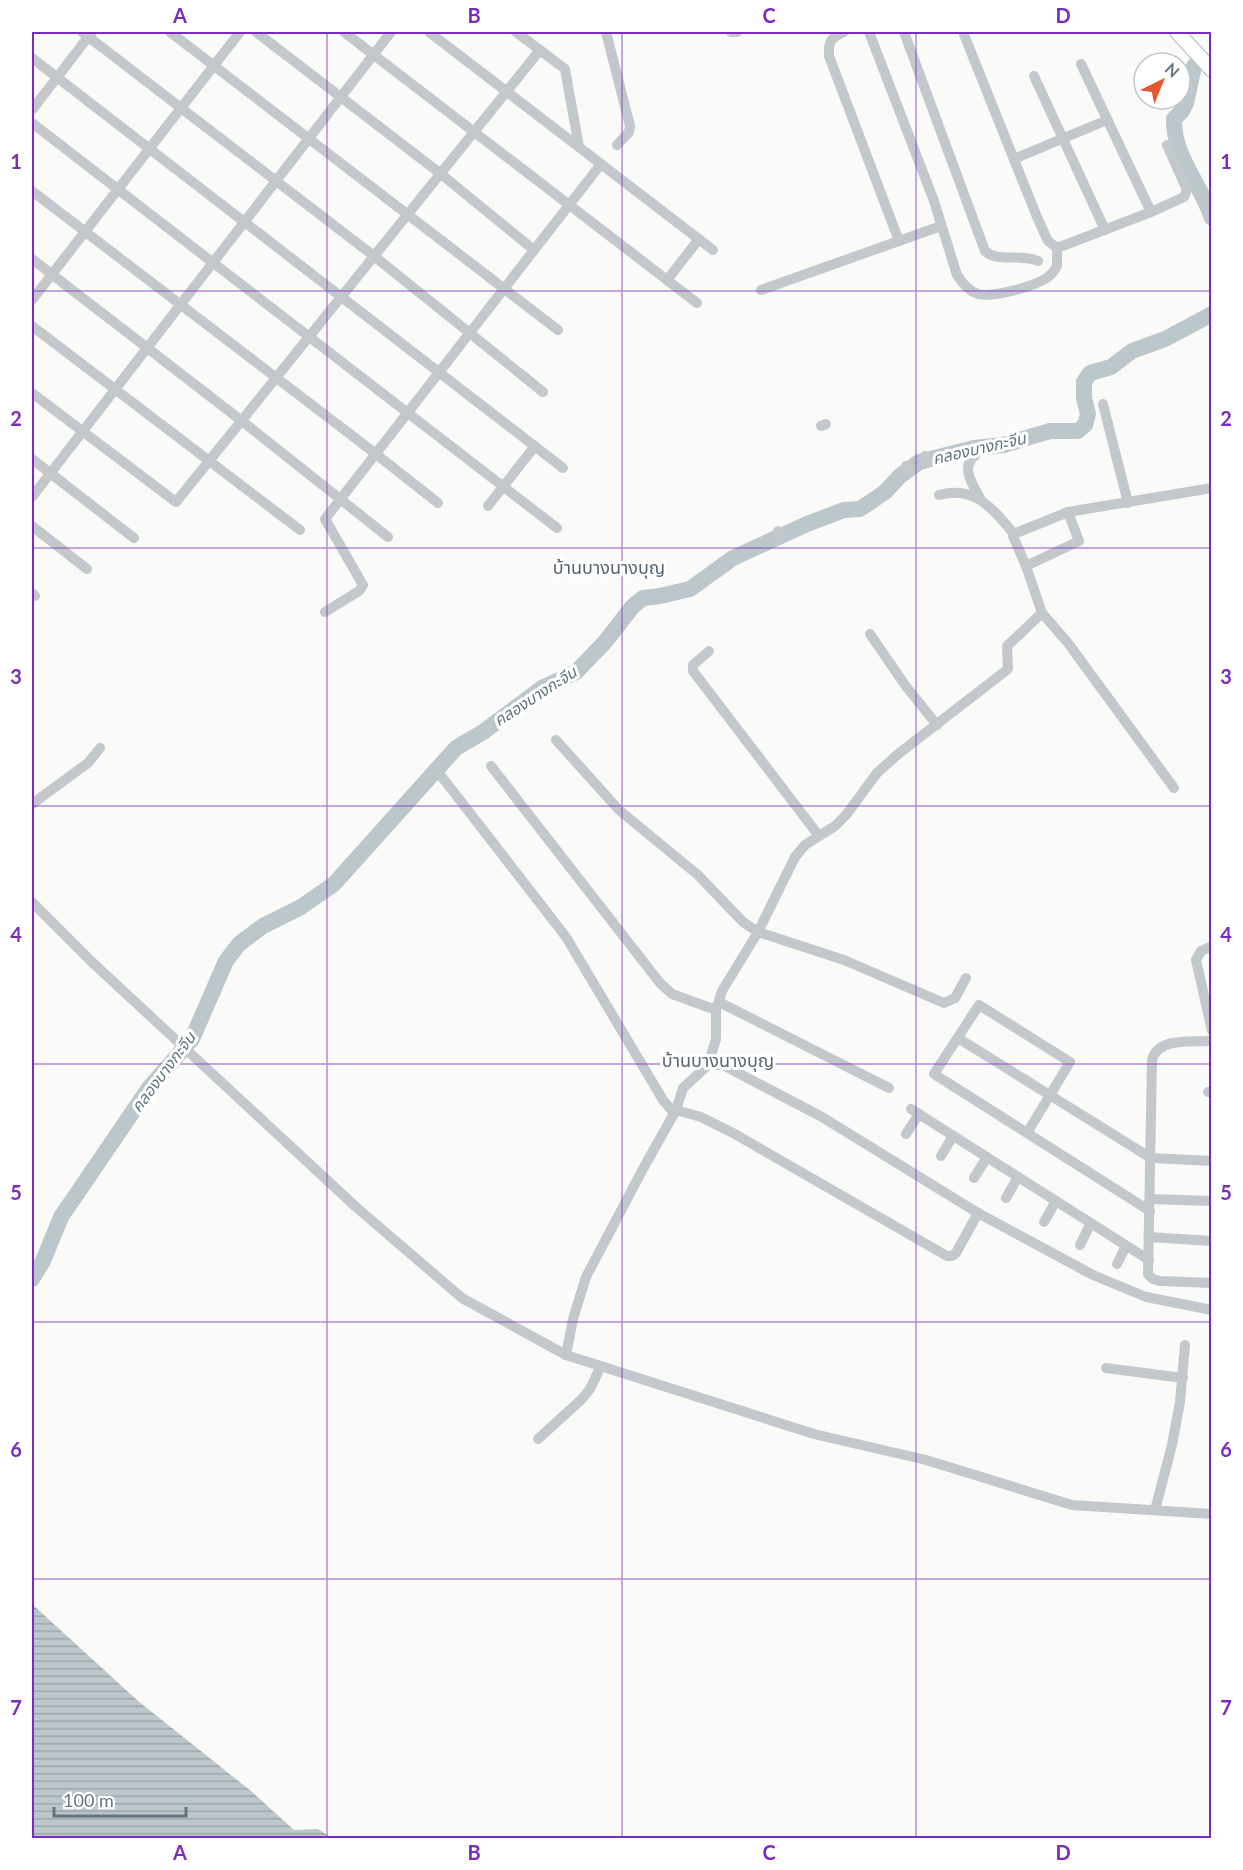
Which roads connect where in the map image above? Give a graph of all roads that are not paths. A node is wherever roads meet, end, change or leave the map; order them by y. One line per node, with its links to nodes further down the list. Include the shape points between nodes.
1 (170, 32): 21 (street)
2 (240, 32): 21 (street)
3 (256, 32): 26 (street)
4 (344, 32): 18 (street)
5 (391, 32): 18 (street)
6 (429, 32): 25 (street)
7 (516, 32): 17 (street)
8 (606, 32): 34 (street, via 630,126)
9 (731, 32): 10 (street)
10 (737, 32)
11 (844, 32): 52 (street, via 830,40 828,56)
12 (869, 32): 48 (street)
13 (904, 32): 58 (street, via 985,251 997,258 1020,256)
14 (963, 32): 38 (street)
15 (1177, 32): 22 (main road)
16 (88, 33): 24 (street); 27 (street)
17 (540, 50): 25 (street); 36 (street, via 565,69)
18 (374, 54): 26 (street); 31 (street)
19 (32, 58): 24 (street)
20 (1081, 64): 29 (street)
21 (213, 65): 27 (street); 32 (street)
22 (1212, 70)
23 (1034, 76): 33 (street)
24 (57, 77): 28 (street); 37 (street)
25 (507, 91): 31 (street); 36 (street)
26 (340, 96): 32 (street); 40 (street)
27 (182, 106): 37 (street); 41 (street)
28 (32, 110)
29 (1107, 120): 33 (street); 45 (street)
30 (32, 123): 42 (street)
31 (474, 132): 40 (street); 44 (street)
32 (308, 138): 41 (street); 46 (street)
33 (1062, 138): 38 (street); 49 (street)
34 (617, 145)
35 (1167, 145): 45 (street, via 1187,192)
36 (579, 147): 39 (street)
37 (148, 148): 42 (street); 47 (street)
38 (1014, 159): 53 (street, via 1048,241)
39 (601, 164): 44 (street); 51 (street)
40 (441, 174): 46 (street); 54 (street)
41 (276, 180): 47 (street); 56 (street)
42 (117, 189): 50 (street); 59 (street)
43 (32, 192): 50 (street)
44 (570, 205): 54 (street); 61 (street)
45 (1151, 212): 49 (street)
46 (408, 214): 56 (street); 62 (street)
47 (243, 221): 59 (street); 64 (street)
48 (941, 226): 52 (street); 53 (street, via 957,275 978,294 1006,293 1046,279 1057,266)
49 (1105, 230): 53 (street)
50 (84, 232): 60 (street); 67 (street)
51 (699, 239): 55 (street); 61 (street)
52 (899, 241): 63 (street)
53 (1057, 248)
54 (534, 250): 62 (street)
55 (713, 250)
56 (375, 256): 64 (street); 70 (street)
57 (32, 259): 60 (street)
58 (1038, 261)
59 (212, 263): 67 (street); 71 (street)
60 (51, 274): 65 (street); 72 (street)
61 (667, 280): 66 (street)
62 (504, 288): 69 (street); 70 (street)
63 (761, 290)
64 (341, 297): 71 (street); 73 (street)
65 (32, 300)
66 (697, 303)
67 (180, 305): 72 (street); 74 (street)
68 (32, 326): 75 (street)
69 (558, 330)
70 (470, 332): 73 (street); 76 (street)
71 (309, 338): 74 (street); 79 (street)
72 (147, 347): 75 (street); 80 (street)
73 (439, 372): 79 (street); 82 (street)
74 (276, 379): 80 (street); 83 (street)
75 (114, 389): 81 (street); 86 (street)
76 (543, 392)
77 (32, 393): 81 (street)
78 (1103, 404): 96 (street)
79 (408, 413): 83 (street); 89 (street)
80 (242, 420): 86 (street); 93 (street)
81 (82, 431): 86 (street, via 176,502); 88 (street)
82 (535, 446): 87 (street); 89 (street)
83 (376, 454): 93 (street); 95 (street)
84 (975, 456): 94 (street, via 967,468)
85 (32, 459): 88 (street)
86 (208, 462): 101 (street)
87 (562, 468)
88 (50, 473): 92 (street); 104 (street)
89 (504, 486): 97 (street); 100 (street)
90 (1212, 488): 96 (street)
91 (939, 495): 94 (street, via 962,492)
92 (32, 497)
93 (340, 500): 103 (street); 107 (street, via 325,519 363,585)
94 (982, 502): 102 (street)
95 (438, 503)
96 (1128, 503): 98 (street)
97 (488, 506)
98 (1068, 512): 102 (street); 105 (street, via 1079,541)
99 (32, 526): 106 (street)
100 (557, 528)
101 (300, 530)
102 (1014, 534): 105 (street)
103 (388, 537)
104 (134, 538)
105 (1026, 566): 108 (street)
106 (87, 569)
107 (325, 612)
108 (1042, 613): 111 (street, via 1007,646 1008,669); 116 (street)
109 (870, 634): 111 (street)
110 (709, 651): 118 (street, via 693,665 693,671)
111 (937, 725): 118 (street, via 877,773 846,815)
112 (556, 740): 120 (street, via 619,810 698,875 743,922)
113 (100, 748): 117 (street, via 88,763)
114 (491, 766): 124 (street, via 660,983 672,994)
115 (442, 777): 131 (street, via 566,937 663,1100)
116 (1174, 788)
117 (32, 804)
118 (819, 837): 120 (street, via 795,857)
119 (32, 902): 158 (street, via 356,1207 462,1298)
120 (758, 932): 122 (street, via 844,960 944,1004 955,998); 124 (street)
121 (1212, 946): 123 (street, via 1201,951 1196,960)
122 (966, 978)
123 (1208, 1001): 125 (street)
124 (717, 1006): 128 (street, via 716,1039); 129 (street)
125 (1212, 1031)
126 (957, 1038): 130 (street); 130 (street, via 979,1005 1071,1062); 132 (street, via 934,1074)
127 (1212, 1041): 137 (street, via 1170,1043 1154,1052)
128 (708, 1065): 131 (street, via 683,1088); 146 (street, via 723,1065 822,1117)
129 (889, 1088)
130 (1051, 1095): 132 (street); 137 (street)
131 (675, 1112): 146 (street, via 701,1117 733,1133 947,1256 956,1253); 158 (street, via 586,1277)
132 (1027, 1133): 145 (street)
133 (906, 1134): 134 (street, via 915,1111)
134 (953, 1136): 135 (street); 136 (street)
135 (941, 1156)
136 (987, 1157): 139 (street); 140 (street)
137 (1151, 1158): 138 (street); 142 (street)
138 (1212, 1161)
139 (1018, 1177): 141 (street); 143 (street)
140 (974, 1178)
141 (1005, 1198)
142 (1150, 1199): 144 (street); 145 (street)
143 (1056, 1201): 147 (street); 148 (street)
144 (1212, 1201)
145 (1150, 1211): 149 (street)
146 (978, 1213): 156 (street, via 1093,1275 1146,1297)
147 (1044, 1222)
148 (1091, 1223): 151 (street); 152 (street)
149 (1149, 1237): 150 (street); 153 (street)
150 (1212, 1240)
151 (1080, 1245)
152 (1126, 1246): 153 (street); 154 (street)
153 (1149, 1260): 155 (street, via 1148,1274 1153,1280)
154 (1117, 1264)
155 (1212, 1283)
156 (1212, 1310)
157 (1185, 1345): 161 (street)
158 (566, 1355): 159 (street)
159 (601, 1366): 162 (street, via 582,1399); 163 (street, via 814,1434 945,1466 1072,1505)
160 (1106, 1368): 161 (street)
161 (1183, 1378): 163 (street, via 1173,1445)
162 (538, 1439)
163 (1155, 1510): 164 (street)
164 (1212, 1514)

